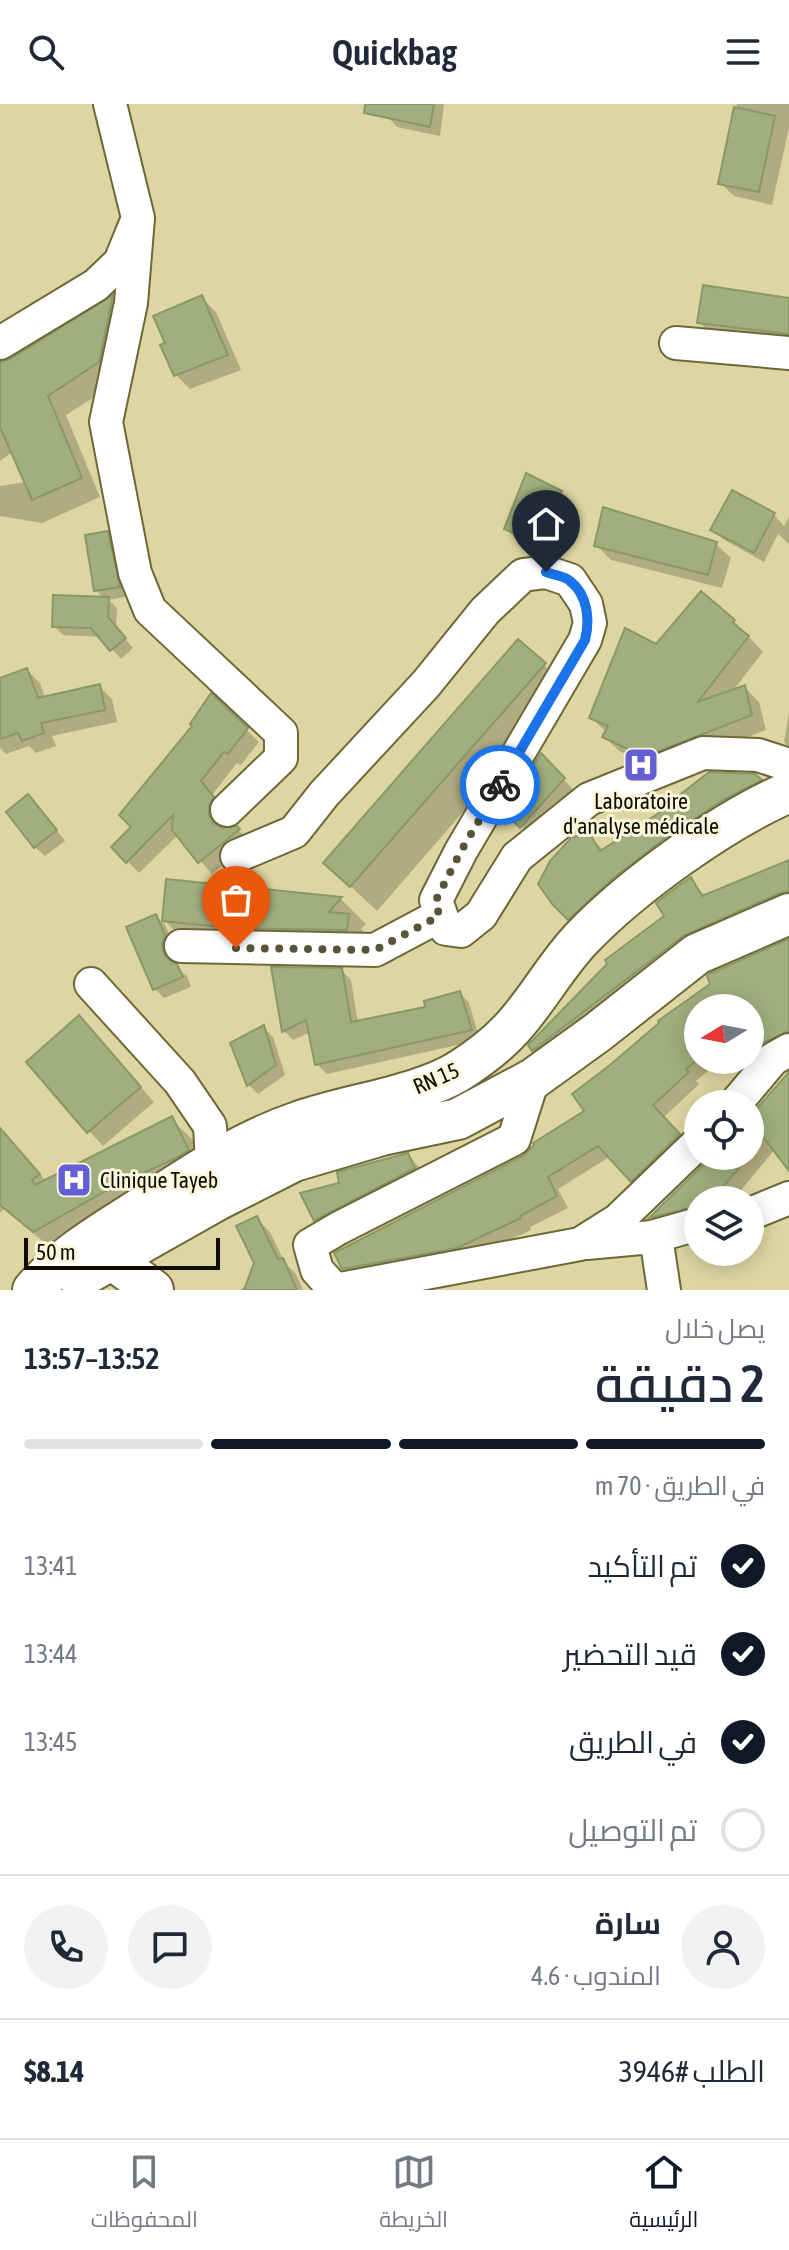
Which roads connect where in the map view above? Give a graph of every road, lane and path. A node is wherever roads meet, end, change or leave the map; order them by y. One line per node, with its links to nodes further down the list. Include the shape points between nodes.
1 (110, 104): 2 (street)
2 (138, 218): 3 (street, via 120,262 96,285); 8 (street, via 131,303 106,422 135,573 150,610 281,733 281,758)
3 (0, 343)
4 (676, 343): 5 (street)
5 (789, 353)
6 (789, 765): 11 (street, via 758,755 703,753 589,799 517,857 481,915 461,931 446,929)
7 (789, 792): 18 (main road, RN 15, via 690,849 610,911 517,1023 456,1073 298,1121)
8 (227, 810)
9 (237, 856): 11 (street, via 294,832 485,611 523,575 546,572 570,580 586,604 590,623 585,640 461,851 436,900)
10 (789, 914): 15 (main road, RN 15, via 697,954)
11 (439, 916): 12 (street, via 375,950)
12 (181, 946)
13 (91, 984): 18 (street, via 180,1082 210,1126)
14 (789, 1050): 16 (street, via 773,1059)
15 (533, 1079): 23 (street, via 514,1139 310,1245 317,1270 335,1290); 24 (main road, RN 15, via 458,1119 294,1161)
16 (747, 1090)
17 (684, 1156): 23 (street, via 618,1220)
18 (212, 1162): 24 (main road, RN 15)
19 (789, 1198): 20 (street)
20 (764, 1208)
21 (684, 1228): 22 (street)
22 (652, 1237): 23 (street); 28 (street)
23 (580, 1244)
24 (100, 1250): 25 (main road, RN 15); 26 (main road, RN 15); 27 (main road)
25 (33, 1290)
26 (63, 1290)
27 (153, 1290)
28 (664, 1290)

